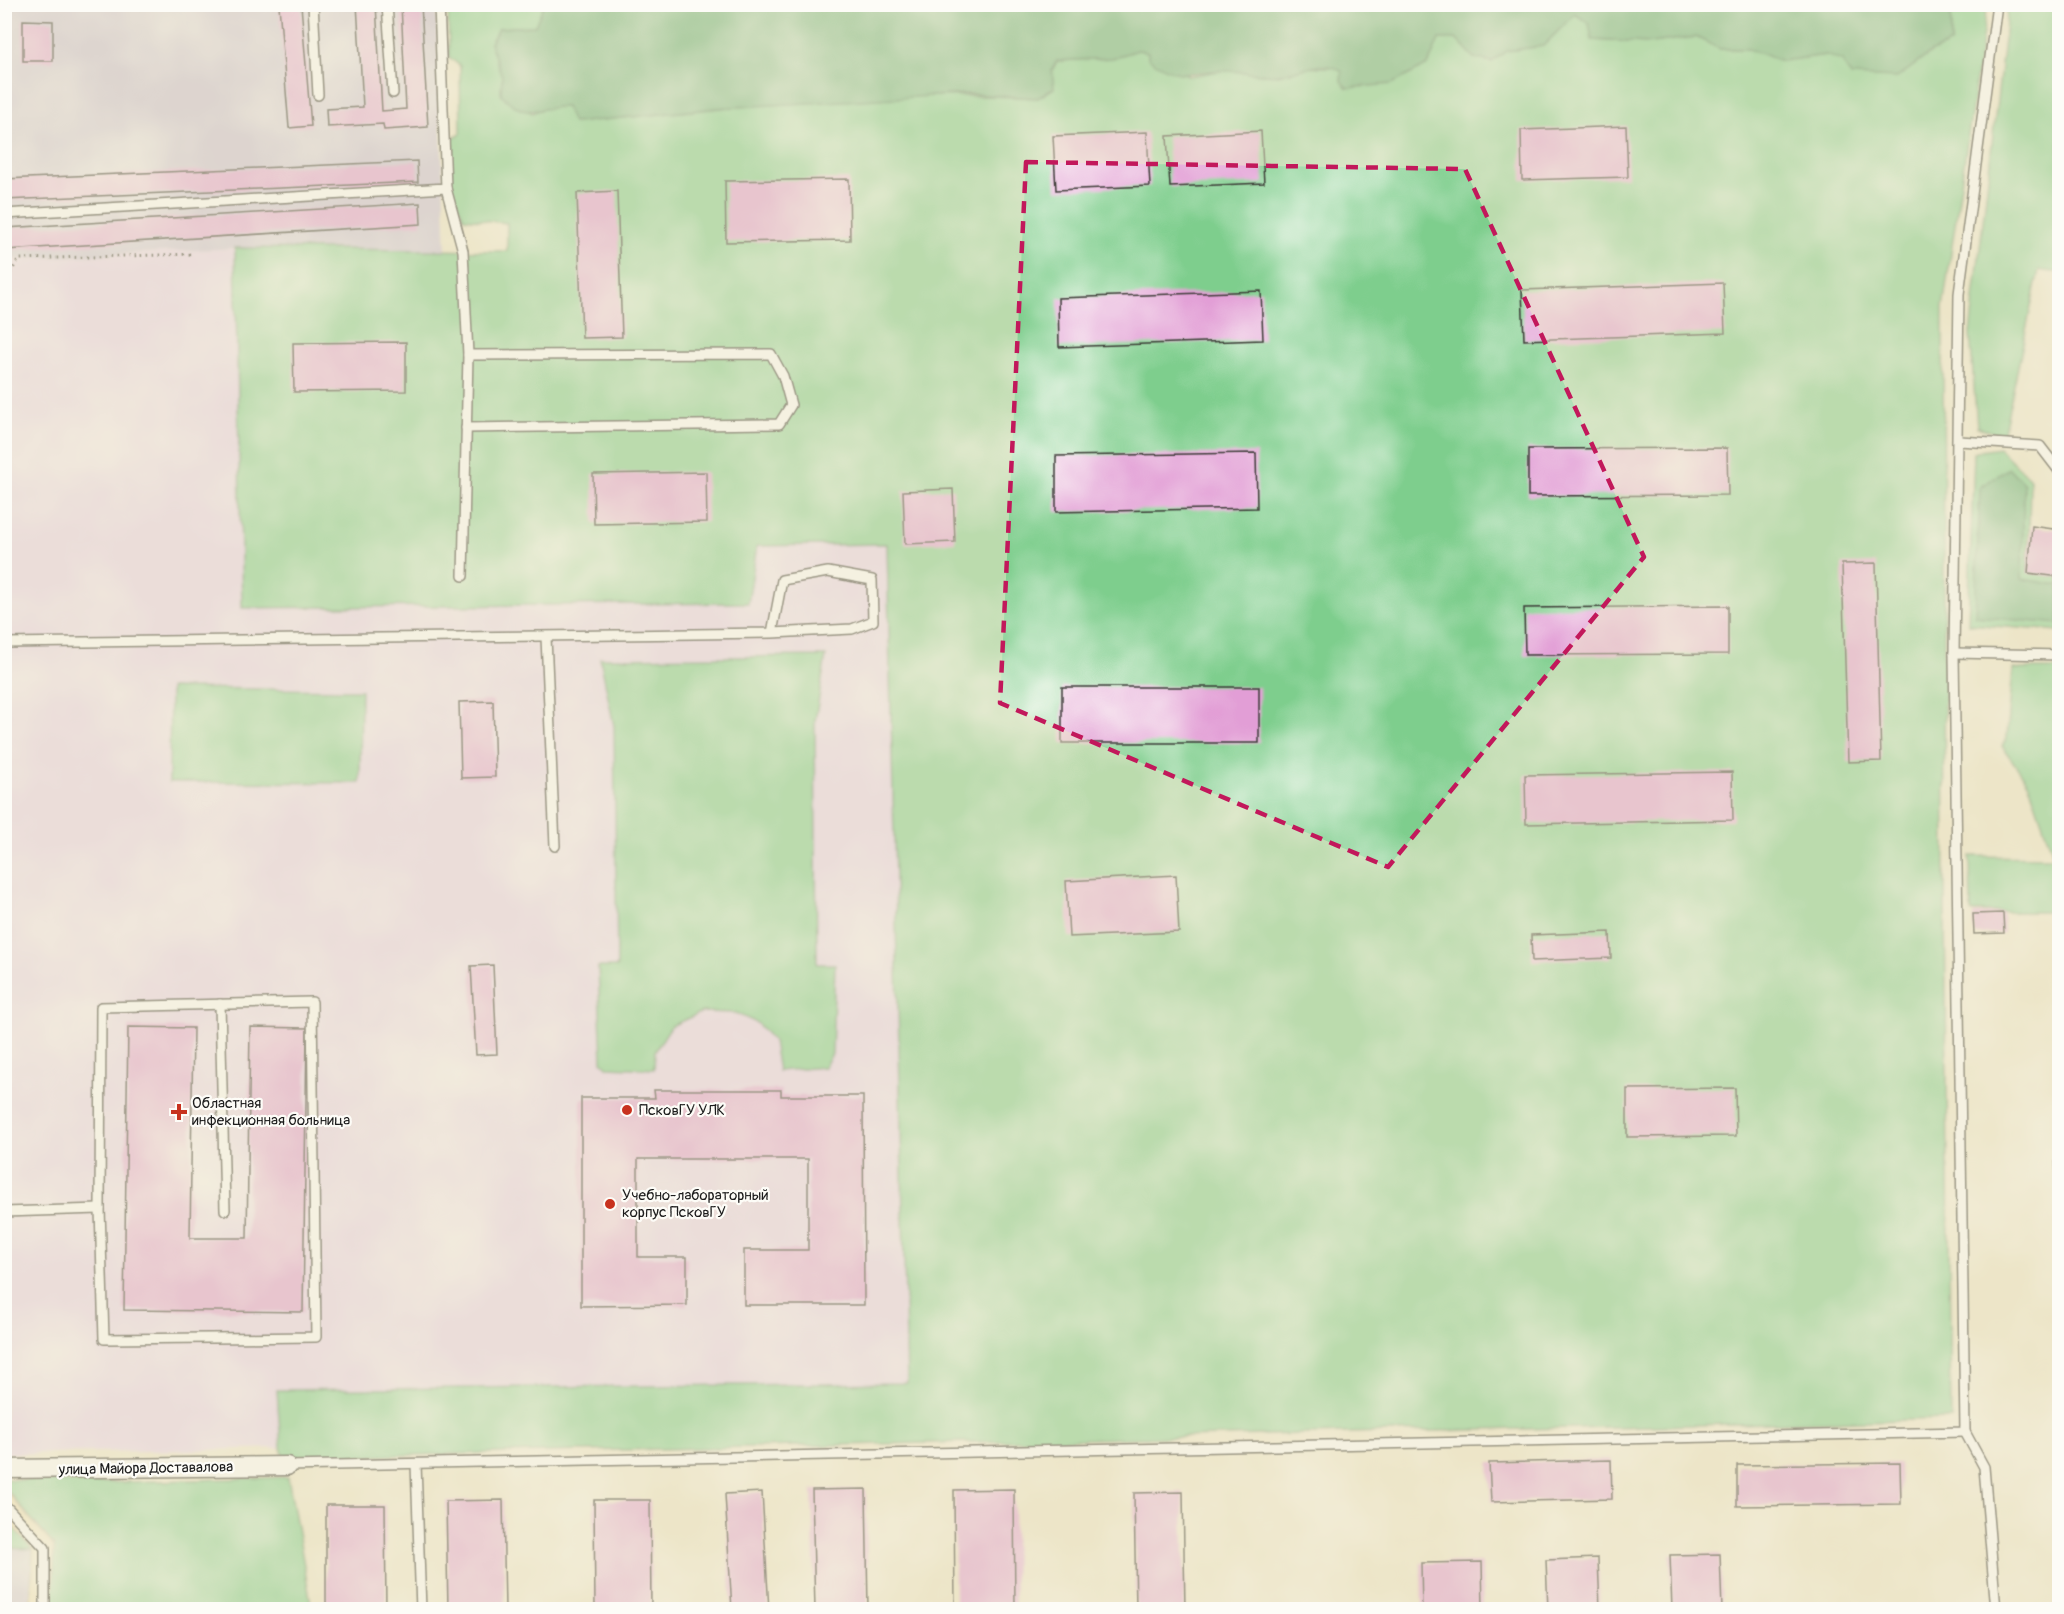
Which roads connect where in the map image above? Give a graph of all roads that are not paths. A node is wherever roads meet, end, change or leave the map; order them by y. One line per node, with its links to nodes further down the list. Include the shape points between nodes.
1 (313, 4): 6 (lane)
2 (387, 4): 5 (lane)
3 (439, 4): 7 (lane)
4 (1997, 4): 11 (lane, via 1959,294)
5 (393, 93)
6 (318, 95)
7 (446, 188): 8 (lane); 9 (lane, via 463,251)
8 (4, 214)
9 (468, 355): 10 (lane); 10 (lane, via 771,354 783,376 791,405 779,424)
10 (466, 428): 13 (lane)
11 (1959, 441): 12 (lane, via 2040,446); 17 (lane)
12 (2060, 472)
13 (463, 576)
14 (772, 633): 14 (lane, via 852,630 873,621 872,580 828,572 782,580); 15 (lane)
15 (546, 637): 16 (lane); 19 (lane)
16 (4, 643)
17 (1954, 653): 18 (lane); 24 (lane)
18 (2060, 655)
19 (555, 846)
20 (220, 1004): 21 (lane, via 101,1007); 21 (lane, via 312,1002 316,1337 104,1339); 22 (lane)
21 (100, 1209): 23 (lane)
22 (225, 1210)
23 (4, 1212)
24 (1965, 1432): 25 (lane); 31 (lane, via 1984,1467)
25 (416, 1464): 26 (lane); 30 (lane)
26 (287, 1466): 27 (street, улица Майора Доставалова)
27 (4, 1469)
28 (4, 1504): 29 (lane, via 45,1548)
29 (45, 1610)
30 (421, 1610)
31 (1996, 1610)

